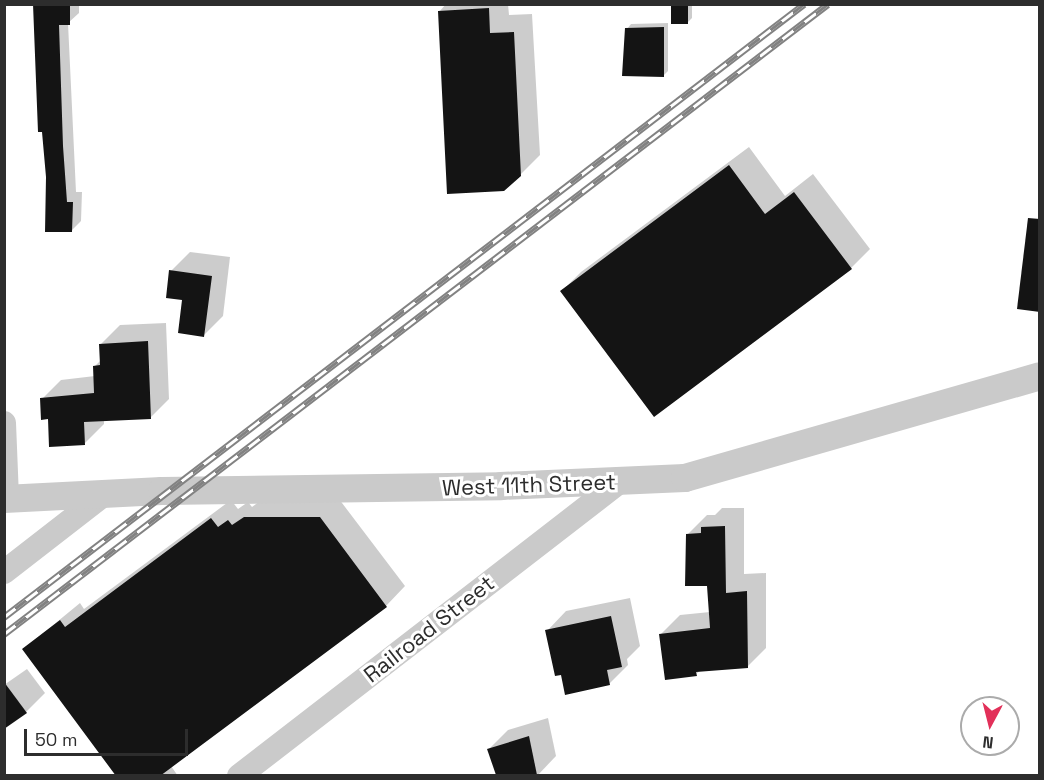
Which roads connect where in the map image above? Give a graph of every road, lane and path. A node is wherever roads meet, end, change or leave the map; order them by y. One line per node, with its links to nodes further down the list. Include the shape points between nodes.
1 (1040, 376): 3 (street, West 11th Street, via 743,464 685,477)
2 (4, 423): 5 (street)
3 (618, 483): 4 (street, West 11th Street); 7 (street, Railroad Street)
4 (106, 493): 5 (street, West 11th Street); 6 (street)
5 (6, 499)
6 (4, 572)
7 (272, 751): 8 (street, Railroad Street); 9 (street)
8 (239, 776)
9 (271, 776)

